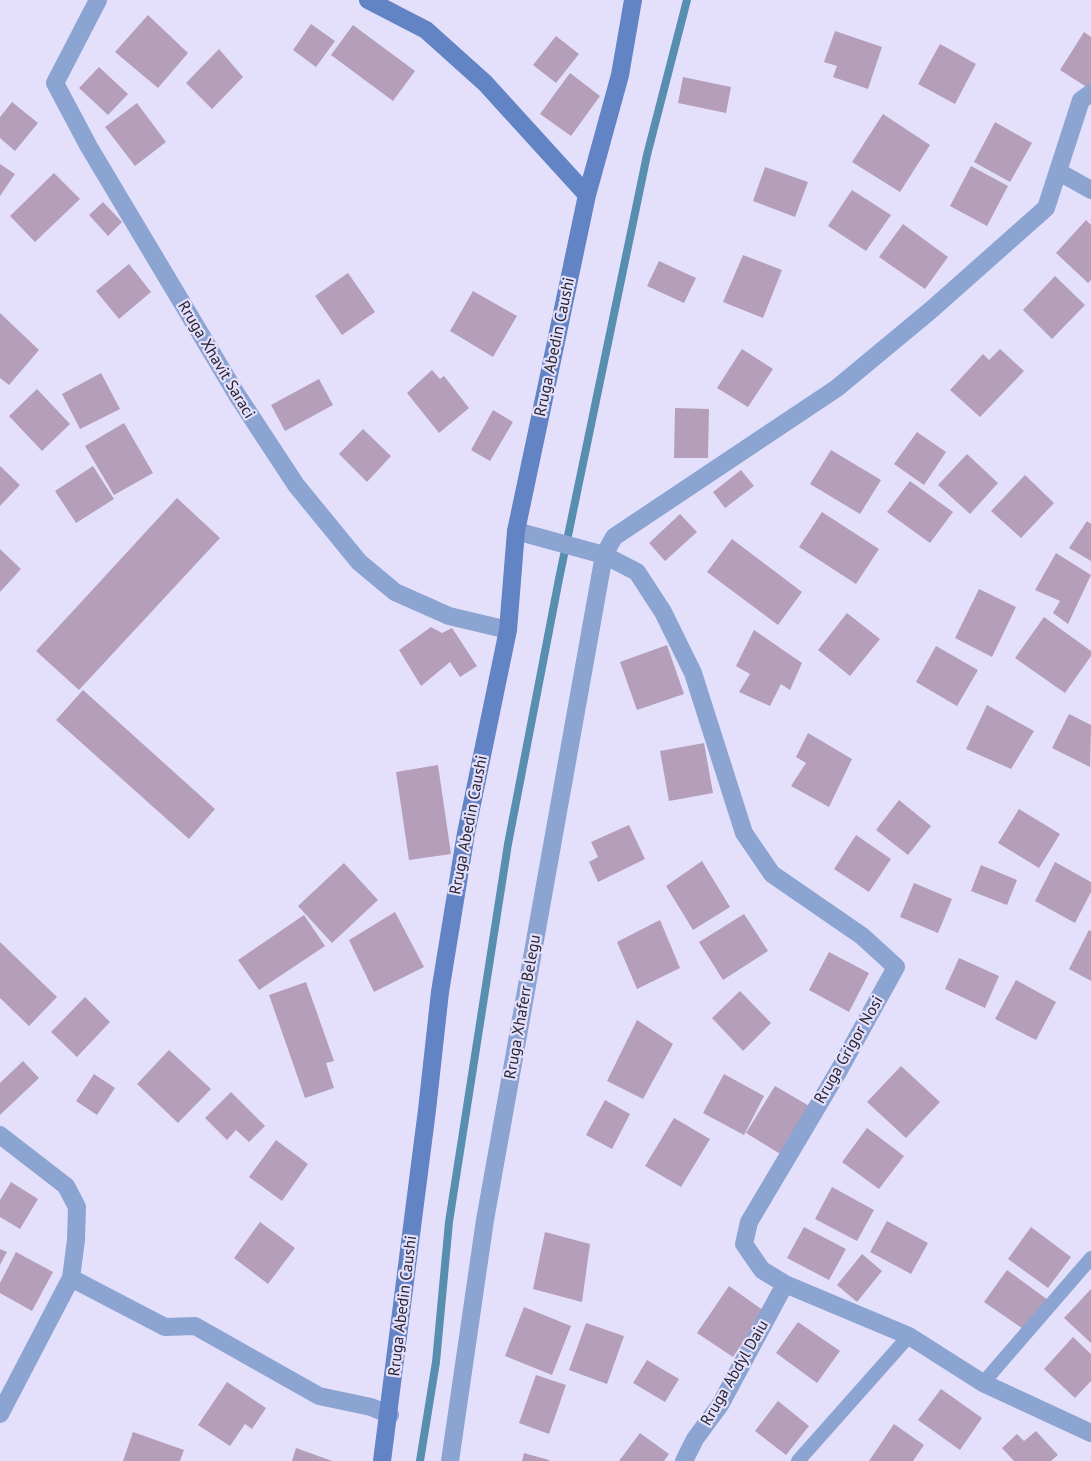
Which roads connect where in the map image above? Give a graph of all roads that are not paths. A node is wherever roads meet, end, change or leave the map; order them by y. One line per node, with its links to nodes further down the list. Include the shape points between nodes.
1 (98, 0): 10 (street, Rruga Xhavit Saraci, via 55,82 89,147 237,395 296,485 358,562 406,597 449,616)
2 (369, 0): 7 (main road, via 426,30 484,83)
3 (633, 0): 7 (main road, Rruga Abedin Caushi, via 620,75)
4 (1091, 93): 5 (street, via 1082,100)
5 (1059, 172): 6 (street); 9 (street, via 1046,208 931,310 837,388 614,537)
6 (1091, 190)
7 (587, 195): 8 (main road, Rruga Abedin Caushi)
8 (516, 531): 9 (street); 10 (main road, Rruga Abedin Caushi)
9 (604, 555): 14 (street, Rruga Grigor Nosi, via 637,572 663,612 693,673 744,833 772,874 862,936 896,967 749,1222 744,1244 762,1270); 21 (street, Rruga Xhaferr Belegu, via 485,1220)
10 (508, 630): 18 (main road, Rruga Abedin Caushi, via 466,833 440,992)
11 (0, 1135): 13 (street, via 66,1186 77,1207)
12 (1091, 1258): 16 (lane)
13 (71, 1278): 17 (street); 18 (street, via 165,1327 195,1326 319,1396)
14 (785, 1284): 15 (street, Rruga Grigor Nosi); 22 (street, Rruga Abdyl Daiu, via 720,1405)
15 (909, 1336): 16 (street, Rruga Grigor Nosi); 23 (lane)
16 (983, 1383): 19 (street, Rruga Grigor Nosi)
17 (0, 1414)
18 (390, 1415): 20 (main road, Rruga Abedin Caushi)
19 (1091, 1433)
20 (382, 1461)
21 (450, 1461)
22 (684, 1461)
23 (798, 1461)

